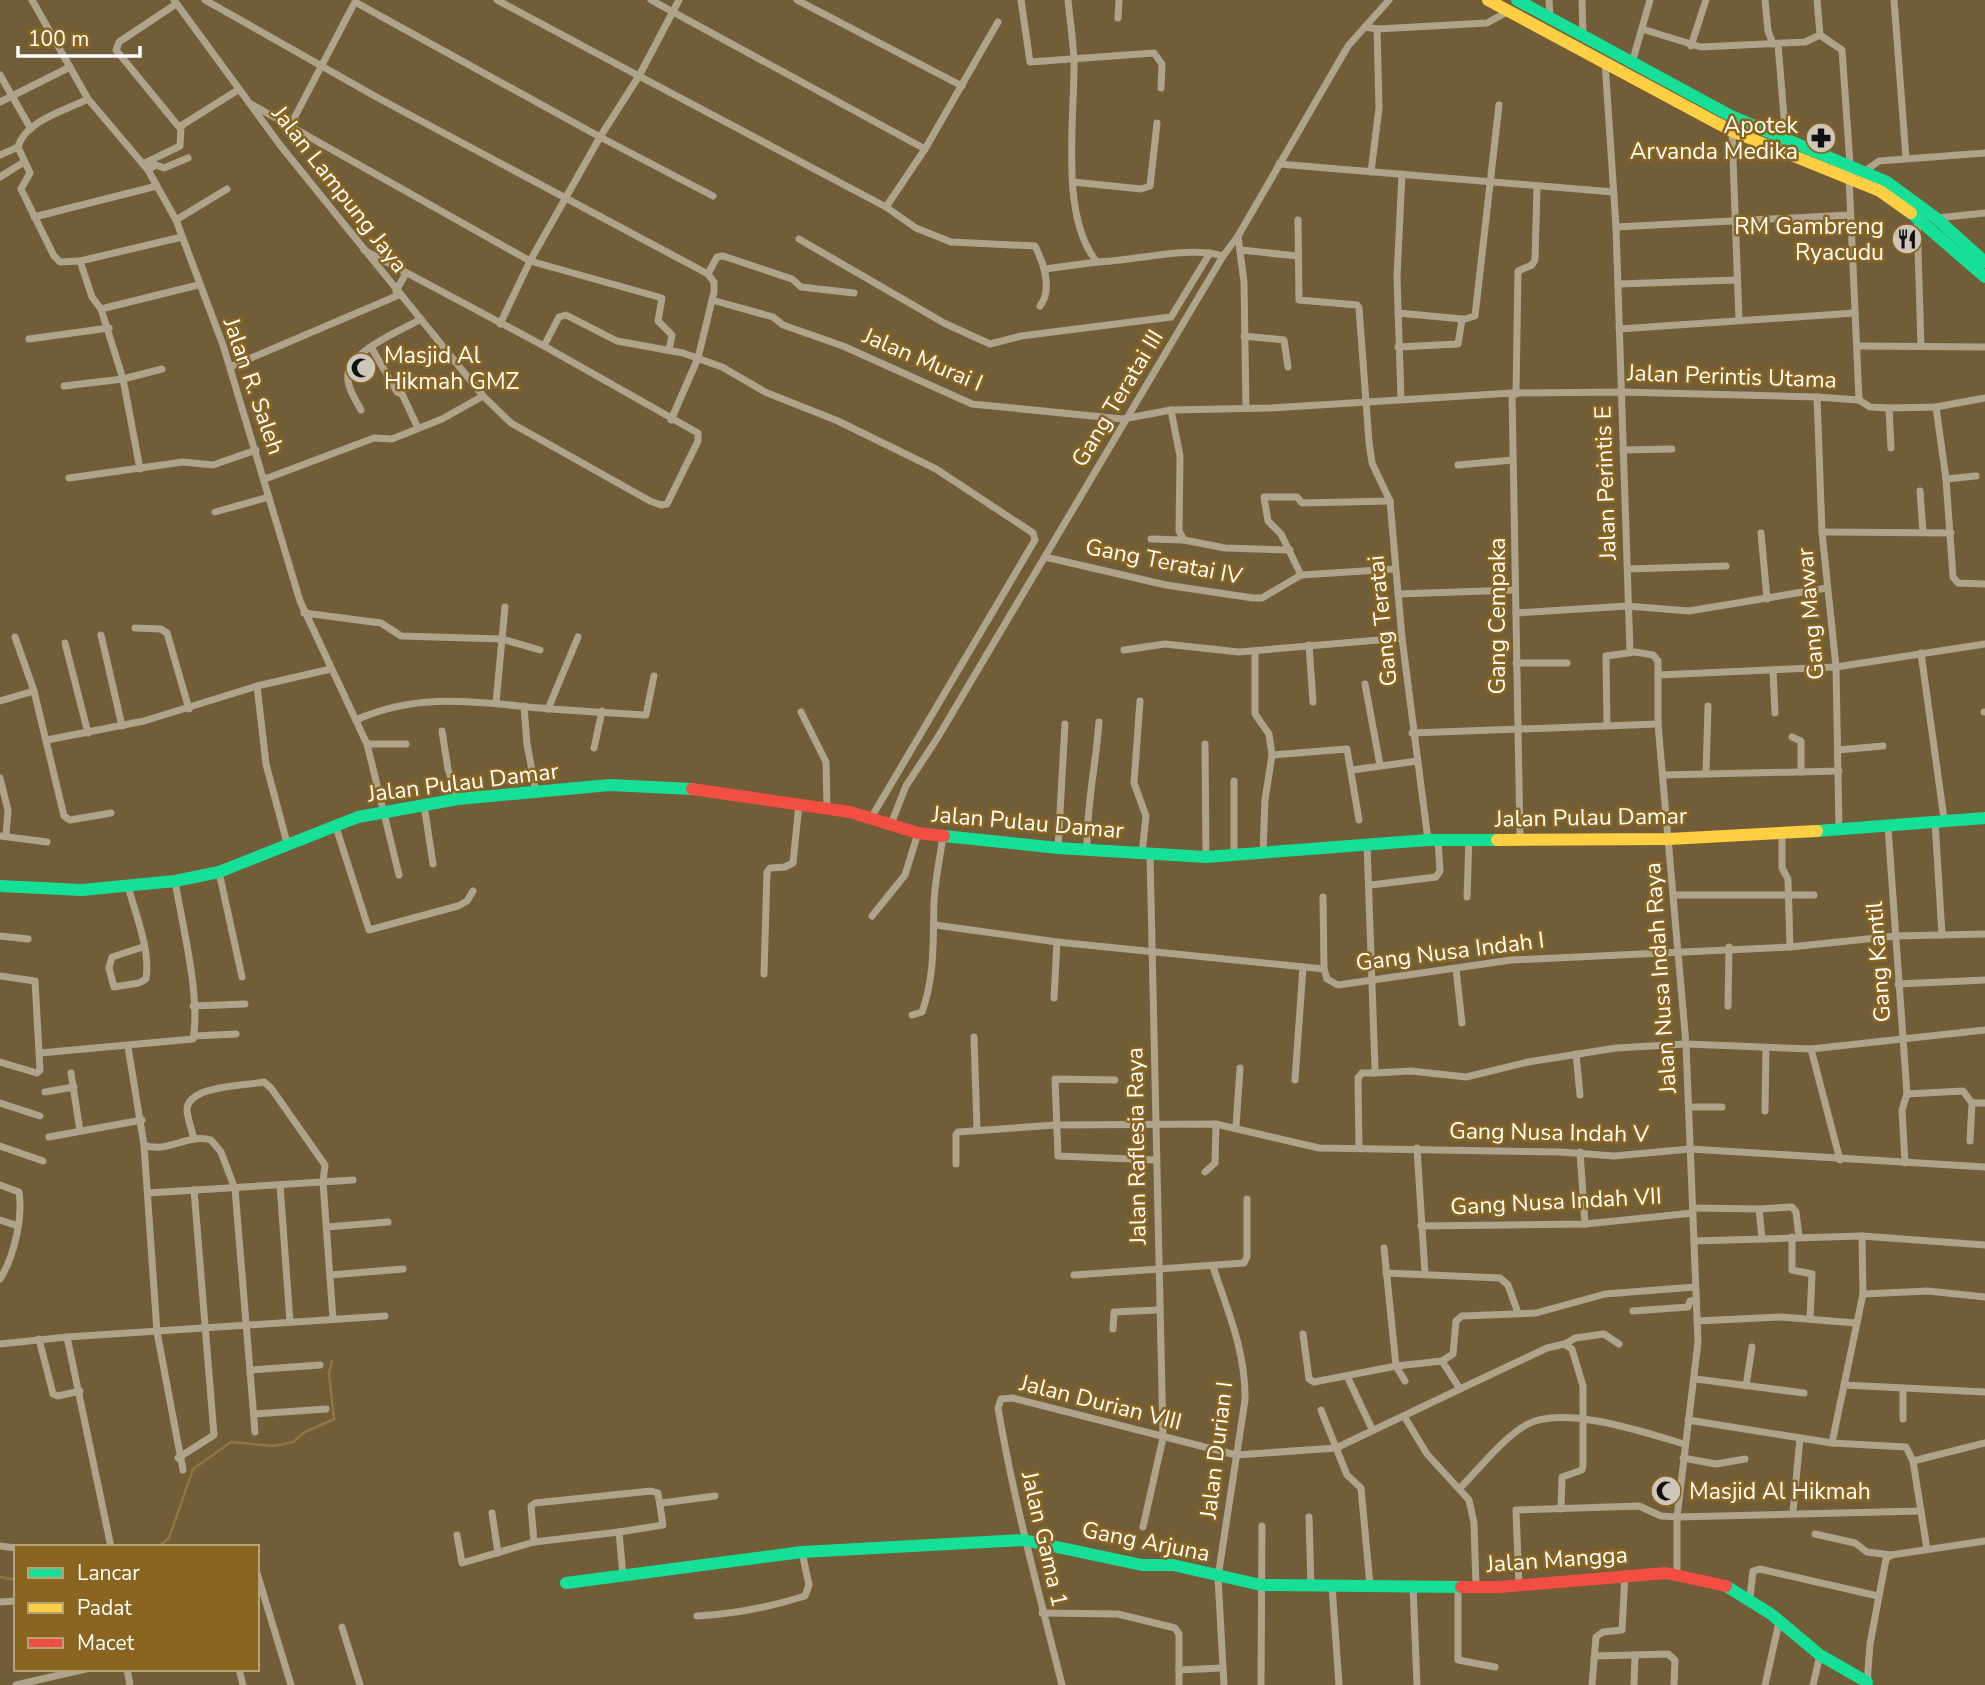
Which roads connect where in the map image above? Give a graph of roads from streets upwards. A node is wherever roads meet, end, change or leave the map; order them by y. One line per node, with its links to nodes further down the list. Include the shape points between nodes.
1 (32, 0): 39 (street, Jalan R. Saleh)
2 (205, 0): 37 (street)
3 (498, 0): 41 (street)
4 (651, 0): 22 (street)
5 (680, 0): 22 (street)
6 (797, 0): 42 (street)
7 (1021, 0): 35 (street, via 1028,60)
8 (1068, 0): 35 (street)
9 (1119, 0): 24 (street)
10 (1389, 0): 27 (street, Gang Teratai III)
11 (1488, 0): 23 (street)
12 (1517, 0): 25 (street)
13 (1549, 0): 25 (street)
14 (1581, 0): 31 (street)
15 (1650, 0): 29 (street)
16 (1706, 0): 34 (street)
17 (1765, 0): 33 (street, via 1768,31)
18 (1816, 0): 30 (street)
19 (1894, 0): 62 (street)
20 (355, 1): 37 (street); 55 (street)
21 (175, 2): 44 (street, Jalan Lampung Jaya); 52 (street, via 115,48 166,115)
22 (673, 12): 41 (street); 58 (street)
23 (1507, 12): 28 (street, via 1487,23); 32 (street)
24 (1118, 18)
25 (1553, 20): 31 (street); 32 (street, via 1573,35)
26 (998, 22): 42 (street)
27 (1365, 27): 28 (street); 64 (street, Gang Teratai III, via 1348,46)
28 (1377, 29): 68 (street, via 1379,108)
29 (1642, 29): 34 (street); 38 (street)
30 (1820, 35): 33 (street, via 1805,42); 66 (street, via 1842,50)
31 (1583, 36): 36 (street)
32 (1567, 41): 36 (street)
33 (1775, 44): 34 (street); 56 (street)
34 (1691, 46)
35 (1073, 57): 43 (street, via 1154,52 1162,64); 71 (street)
36 (1605, 57): 38 (street); 54 (street); 76 (street, Jalan Perintis E)
37 (321, 63): 51 (street); 78 (street)
38 (1632, 64): 56 (street)
39 (70, 67): 45 (street); 46 (street, Jalan R. Saleh)
40 (0, 75): 45 (street)
41 (639, 76): 55 (street); 79 (street)
42 (962, 86): 58 (street)
43 (1161, 88)
44 (239, 90): 48 (street, Jalan Lampung Jaya); 52 (street)
45 (12, 96): 47 (street); 53 (street)
46 (88, 99): 53 (street); 65 (street, Jalan R. Saleh)
47 (0, 102)
48 (247, 102): 51 (street); 92 (street, Jalan Lampung Jaya)
49 (1499, 105): 72 (street)
50 (1157, 123): 71 (street, via 1150,186)
51 (290, 126): 97 (street)
52 (181, 127): 65 (street, via 180,146)
53 (31, 129): 57 (street)
54 (1732, 131): 66 (street); 87 (street)
55 (600, 137): 77 (street); 78 (street)
56 (1786, 141): 66 (street)
57 (18, 147): 60 (street); 63 (street)
58 (925, 149): 79 (street)
59 (1985, 153): 62 (street)
60 (0, 155)
61 (188, 158): 65 (street, via 164,169)
62 (1906, 158): 67 (street, via 1879,161)
63 (24, 162): 70 (street); 82 (street, via 30,177 21,189)
64 (1279, 164): 68 (street); 89 (street, Gang Teratai III)
65 (145, 167): 73 (street, Jalan R. Saleh)
66 (1849, 170): 67 (street); 81 (street); 83 (street)
67 (1865, 170): 84 (street)
68 (1371, 172): 69 (street)
69 (1402, 174): 72 (street); 112 (street)
70 (0, 177)
71 (1073, 182): 98 (street, via 1083,234)
72 (1488, 183): 74 (street); 115 (street, via 1476,315)
73 (157, 186): 82 (street); 85 (street, Jalan R. Saleh)
74 (1537, 188): 76 (street); 136 (street, via 1535,260 1518,271)
75 (227, 189): 85 (street)
76 (1613, 192): 88 (street, Jalan Perintis E)
77 (713, 196)
78 (566, 199): 97 (street); 102 (street)
79 (886, 207): 100 (street, via 916,228 951,242 1035,246)
80 (1985, 213): 84 (street)
81 (1850, 215): 87 (street); 113 (street)
82 (34, 216): 96 (street, via 56,260)
83 (1917, 217): 103 (street); 124 (street)
84 (1936, 218): 99 (street)
85 (176, 220): 90 (street, Jalan R. Saleh)
86 (1298, 220): 95 (street)
87 (1733, 221): 88 (street); 104 (street)
88 (1616, 227): 105 (street, Jalan Perintis E)
89 (1238, 236): 93 (street); 94 (street, Gang Teratai III)
90 (182, 237): 96 (street); 106 (street, Jalan R. Saleh)
91 (799, 239): 94 (street, via 944,323 990,344 1171,317)
92 (364, 250): 101 (street); 107 (street, Jalan Lampung Jaya)
93 (1241, 250): 95 (street); 120 (street)
94 (1217, 254): 98 (street); 148 (street, Gang Teratai III)
95 (1297, 256): 142 (street, Gang Teratai, via 1301,302 1359,308)
96 (80, 261): 111 (street)
97 (530, 261): 117 (street); 128 (street, via 662,298 658,321 672,334)
98 (1097, 262): 100 (street)
99 (1985, 262)
100 (1045, 269): 110 (street, via 1046,292)
101 (406, 273): 107 (street); 117 (street)
102 (708, 274): 108 (street, via 715,258 723,256 792,279 802,287); 109 (street, via 714,282)
103 (1985, 277)
104 (1736, 279): 105 (street); 116 (street)
105 (1618, 284): 119 (street, Jalan Perintis E)
106 (198, 285): 111 (street); 130 (street, Jalan R. Saleh)
107 (397, 293): 114 (street, Jalan Lampung Jaya); 130 (street)
108 (854, 293)
109 (712, 300): 129 (street); 148 (street, Jalan Murai I, via 773,317 972,404)
110 (1040, 306)
111 (101, 309): 118 (street)
112 (1398, 313): 115 (street); 126 (street)
113 (1855, 313): 116 (street); 123 (street)
114 (421, 319): 125 (street); 137 (street, Jalan Lampung Jaya)
115 (1463, 319): 126 (street, via 1458,344)
116 (1738, 320): 119 (street)
117 (500, 324): 122 (street)
118 (109, 328): 121 (street); 133 (street)
119 (1619, 329): 135 (street, Jalan Perintis E)
120 (1244, 336): 131 (street, via 1284,340); 144 (street)
121 (29, 339)
122 (544, 346): 128 (street, via 564,315 617,341); 149 (street)
123 (1857, 346): 124 (street); 141 (street)
124 (1921, 346): 127 (street)
125 (371, 347): 146 (street, via 360,354 348,373); 150 (street)
126 (1398, 347): 140 (street)
127 (1985, 347)
128 (669, 350): 129 (street)
129 (698, 358): 149 (street); 181 (street, via 936,469 1028,528 1035,540)
130 (230, 367): 153 (street, Jalan R. Saleh)
131 (1288, 367)
132 (162, 369): 133 (street)
133 (123, 379): 134 (street); 157 (street)
134 (64, 386)
135 (1621, 391): 136 (street, Jalan Perintis Utama); 138 (street, Jalan Perintis Utama); 154 (street, Jalan Perintis E)
136 (1514, 393): 140 (street, Jalan Perintis Utama); 155 (street, Gang Cempaka)
137 (483, 396): 149 (street, Jalan Lampung Jaya, via 527,433 663,505 699,439 698,433); 150 (street, via 442,419)
138 (1817, 397): 141 (street, Jalan Perintis Utama); 166 (street, Gang Mawar)
139 (1985, 398): 143 (street, Jalan Perintis Utama)
140 (1401, 399): 142 (street, Jalan Perintis Utama)
141 (1859, 400): 145 (street, Jalan Perintis Utama, via 1870,407)
142 (1366, 402): 144 (street, Jalan Perintis Utama); 164 (street, Gang Teratai, via 1372,463)
143 (1936, 407): 145 (street, Jalan Perintis Utama); 161 (street)
144 (1246, 408): 147 (street, Jalan Perintis Utama)
145 (1889, 408): 152 (street)
146 (361, 410)
147 (1171, 410): 148 (street, Jalan Perintis Utama); 171 (street, via 1180,456 1179,531)
148 (1125, 419): 173 (street, Gang Teratai III)
149 (671, 420)
150 (417, 426): 160 (street, via 392,439 374,438)
151 (1672, 449): 154 (street)
152 (1891, 449)
153 (256, 450): 157 (street, via 214,466 183,462); 160 (street, Jalan R. Saleh)
154 (1623, 450): 176 (street, Jalan Perintis E)
155 (1513, 460): 156 (street); 180 (street, Gang Cempaka)
156 (1458, 465)
157 (140, 469): 159 (street)
158 (1976, 476): 161 (street)
159 (69, 478)
160 (265, 479): 163 (street, Jalan R. Saleh)
161 (1946, 479): 169 (street)
162 (1920, 491): 167 (street)
163 (269, 497): 165 (street); 187 (street, Jalan R. Saleh)
164 (1390, 500): 172 (street, via 1303,503 1297,497 1264,497 1268,521); 175 (street, Gang Teratai)
165 (215, 512)
166 (1822, 532): 167 (street); 179 (street, Gang Mawar)
167 (1923, 532): 169 (street)
168 (1761, 533): 183 (street)
169 (1951, 533): 178 (street, via 1954,581)
170 (1151, 538): 171 (street)
171 (1185, 540): 172 (street, via 1225,548)
172 (1290, 550): 177 (street)
173 (1045, 557): 177 (street, Gang Teratai IV, via 1166,585 1253,598 1262,598); 184 (street, Gang Teratai III)
174 (1727, 566): 176 (street)
175 (1395, 569): 177 (street, Gang Teratai IV); 182 (street, Gang Teratai)
176 (1628, 569): 185 (street, Jalan Perintis E)
177 (1301, 575)
178 (1985, 584)
179 (1827, 588): 183 (street); 205 (street, Gang Mawar)
180 (1515, 590): 182 (street); 188 (street, Gang Cempaka)
181 (1005, 594): 184 (street); 262 (street)
182 (1398, 594): 193 (street, Gang Teratai)
183 (1767, 599): 185 (street, via 1689,611)
184 (1017, 601): 262 (street, Gang Teratai III)
185 (1628, 606): 188 (street); 201 (street, Jalan Perintis E)
186 (505, 607): 194 (street)
187 (304, 613): 194 (street, via 381,623 401,636); 206 (street, Jalan R. Saleh)
188 (1516, 613): 203 (street, Gang Cempaka)
189 (135, 628): 219 (street, via 167,633)
190 (101, 635): 229 (street)
191 (15, 637): 212 (street)
192 (578, 637): 220 (street)
193 (1402, 638): 197 (street); 233 (street, Gang Teratai)
194 (502, 639): 198 (street); 216 (street)
195 (65, 643): 232 (street)
196 (1985, 644): 202 (street)
197 (1309, 645): 200 (street); 215 (street)
198 (540, 650)
199 (1124, 650): 200 (street, via 1165,644 1227,653)
200 (1255, 651): 242 (street, via 1255,714 1269,734)
201 (1630, 652): 208 (street, Jalan Nusa Indah Raya, via 1656,657); 228 (street, via 1606,656)
202 (1921, 653): 205 (street); 261 (street)
203 (1517, 663): 204 (street); 230 (street, Gang Cempaka)
204 (1567, 663)
205 (1836, 667): 207 (street); 241 (street, Gang Mawar)
206 (331, 669): 211 (street); 224 (street, Jalan R. Saleh)
207 (1773, 670): 208 (street); 223 (street)
208 (1658, 675): 227 (street, Jalan Nusa Indah Raya)
209 (654, 676): 221 (street, via 647,715)
210 (1365, 684): 244 (street)
211 (257, 686): 219 (street); 275 (street, via 266,764)
212 (34, 691): 213 (street); 235 (street)
213 (0, 701)
214 (1140, 701): 280 (street, Jalan Raflesia Raya, via 1135,783 1146,816)
215 (1313, 702)
216 (496, 703): 217 (street); 224 (street, via 417,701)
217 (524, 706): 220 (street); 252 (street)
218 (1708, 706): 248 (street)
219 (189, 709): 229 (street)
220 (548, 709): 221 (street)
221 (602, 710): 240 (street)
222 (801, 712): 256 (street, via 826,762)
223 (1774, 713)
224 (356, 720): 236 (street, Jalan R. Saleh)
225 (1099, 722): 278 (street, via 1094,790 1086,821)
226 (1065, 724): 277 (street)
227 (1658, 724): 228 (street); 249 (street, Jalan Nusa Indah Raya)
228 (1607, 725): 230 (street)
229 (122, 726): 232 (street)
230 (1516, 728): 233 (street); 271 (street, Gang Cempaka)
231 (442, 731): 253 (street)
232 (88, 733): 235 (street)
233 (1412, 733): 243 (street, Gang Teratai)
234 (1792, 737): 247 (street, via 1801,741)
235 (47, 740): 258 (street, via 66,818)
236 (367, 744): 237 (street); 257 (street, Jalan R. Saleh)
237 (407, 744)
238 (1205, 744): 282 (street)
239 (1883, 746): 241 (street)
240 (594, 748)
241 (1838, 750): 246 (street, Gang Mawar)
242 (1272, 755): 245 (street, via 1346,748); 279 (street)
243 (1417, 761): 244 (street); 273 (street, Gang Teratai)
244 (1380, 765): 245 (street)
245 (1352, 770): 260 (street)
246 (1839, 771): 247 (street); 265 (street, Gang Mawar)
247 (1801, 772): 248 (street)
248 (1706, 774): 249 (street)
249 (1663, 775): 272 (street, Jalan Nusa Indah Raya)
250 (0, 778): 268 (street, via 8,810)
251 (1234, 782): 281 (street)
252 (536, 792): 253 (street, Jalan Pulau Damar); 254 (street, Jalan Pulau Damar, via 654,785)
253 (458, 799): 255 (street, Jalan Pulau Damar)
254 (799, 804): 256 (street, Jalan Pulau Damar); 312 (street, via 793,863 767,872)
255 (424, 805): 257 (street, Jalan Pulau Damar); 283 (street)
256 (827, 808): 262 (street, Jalan Pulau Damar)
257 (385, 811): 263 (street, Jalan Pulau Damar); 285 (street, Jalan R. Saleh)
258 (111, 813)
259 (1985, 817): 261 (street, Jalan Pulau Damar)
260 (1359, 820)
261 (1939, 820): 264 (street, Jalan Pulau Damar); 299 (street)
262 (881, 821): 267 (street, Jalan Pulau Damar)
263 (335, 824): 275 (street, Jalan Pulau Damar); 290 (street, via 369,930 458,906)
264 (1888, 826): 265 (street, Jalan Pulau Damar); 301 (street, Gang Kantil)
265 (1839, 828): 266 (street, Jalan Pulau Damar)
266 (1782, 830): 272 (street, Jalan Pulau Damar); 292 (street)
267 (918, 833): 269 (street, Jalan Pulau Damar); 296 (street, via 905,875)
268 (3, 836): 274 (street)
269 (943, 836): 277 (street, Jalan Pulau Damar); 297 (street)
270 (1469, 839): 271 (street, Jalan Pulau Damar); 273 (street, Jalan Pulau Damar); 295 (street)
271 (1520, 839): 272 (street, Jalan Pulau Damar)
272 (1668, 839): 291 (street, Jalan Nusa Indah Raya)
273 (1433, 840): 276 (street, Jalan Pulau Damar); 287 (street, Gang Teratai, via 1438,874 1434,878)
274 (47, 842)
275 (287, 843): 284 (street, Jalan Pulau Damar)
276 (1367, 843): 279 (street, Jalan Pulau Damar); 287 (street)
277 (1058, 848): 278 (street, Jalan Pulau Damar)
278 (1087, 850): 280 (street, Jalan Pulau Damar)
279 (1263, 853): 281 (street, Jalan Pulau Damar)
280 (1146, 854): 282 (street, Jalan Pulau Damar); 308 (street, Jalan Raflesia Raya)
281 (1234, 856): 282 (street, Jalan Pulau Damar)
282 (1206, 857)
283 (433, 864)
284 (219, 872): 286 (street, Jalan Pulau Damar); 314 (street)
285 (399, 876)
286 (175, 881): 289 (street, Jalan Pulau Damar); 320 (street)
287 (1371, 885): 315 (street, via 1367,891)
288 (0, 886): 289 (street, Jalan Pulau Damar, via 49,891)
289 (128, 886): 304 (street)
290 (473, 891)
291 (1674, 895): 292 (street); 307 (street, Jalan Nusa Indah Raya)
292 (1788, 895): 293 (street); 306 (street)
293 (1814, 895)
294 (1323, 897): 310 (street)
295 (1467, 897)
296 (872, 916)
297 (935, 925): 303 (street, Gang Nusa Indah I); 322 (street, via 924,1008)
298 (1985, 934): 299 (street, Gang Nusa Indah I)
299 (1942, 935): 301 (street, Gang Nusa Indah I)
300 (0, 936): 302 (street)
301 (1896, 936): 306 (street, Gang Nusa Indah I); 317 (street, Gang Kantil)
302 (29, 939)
303 (1057, 942): 308 (street, Gang Nusa Indah I); 318 (street)
304 (143, 947): 304 (street, via 112,957 109,968 114,987 139,983 146,977)
305 (1729, 947): 306 (street, Gang Nusa Indah I); 307 (street, Gang Nusa Indah I); 321 (street)
306 (1790, 947)
307 (1680, 950): 311 (street, Gang Nusa Indah I, via 1511,960); 329 (street, Jalan Nusa Indah Raya)
308 (1152, 951): 309 (street, Gang Nusa Indah I); 353 (street, Jalan Raflesia Raya)
309 (1303, 967): 310 (street, Gang Nusa Indah I); 340 (street)
310 (1324, 969): 315 (street, Gang Nusa Indah I, via 1327,979 1338,985)
311 (1456, 969): 315 (street, Gang Nusa Indah I); 323 (street)
312 (764, 974)
313 (0, 976): 333 (street, via 36,981)
314 (242, 977)
315 (1372, 978): 338 (street)
316 (1985, 980): 317 (street)
317 (1898, 984): 328 (street, Gang Kantil)
318 (1054, 998)
319 (245, 1004): 320 (street)
320 (193, 1006): 327 (street)
321 (1728, 1006)
322 (912, 1014)
323 (1462, 1023)
324 (1985, 1030): 328 (street)
325 (236, 1034): 327 (street)
326 (974, 1037): 357 (street)
327 (193, 1038): 330 (street)
328 (1903, 1039): 332 (street); 343 (street, Gang Kantil)
329 (1686, 1044): 331 (street); 334 (street); 348 (street, Jalan Nusa Indah Raya)
330 (128, 1046): 333 (street); 352 (street)
331 (1766, 1048): 332 (street); 350 (street)
332 (1811, 1049): 369 (street)
333 (40, 1053): 335 (street, via 37,1073)
334 (1576, 1054): 338 (street, via 1466,1077 1411,1071); 344 (street)
335 (0, 1062)
336 (1240, 1068): 356 (street)
337 (71, 1073): 341 (street)
338 (1375, 1073): 364 (street, via 1359,1075)
339 (1115, 1080): 355 (street, via 1055,1079)
340 (1295, 1080)
341 (74, 1087): 342 (street); 358 (street)
342 (45, 1091)
343 (1908, 1094): 346 (street, via 1963,1091); 371 (street, Gang Kantil, via 1902,1110)
344 (1580, 1096)
345 (0, 1103): 351 (street)
346 (1972, 1103): 347 (street); 361 (street)
347 (1985, 1103)
348 (1689, 1107): 349 (street); 366 (street, Jalan Nusa Indah Raya)
349 (1723, 1107)
350 (1765, 1111)
351 (40, 1116)
352 (142, 1120): 358 (street); 363 (street)
353 (1155, 1124): 354 (street, Gang Nusa Indah V); 355 (street, Gang Nusa Indah V); 368 (street, Jalan Raflesia Raya)
354 (1216, 1124): 356 (street, Gang Nusa Indah V); 374 (street, via 1215,1163)
355 (1056, 1125): 357 (street, Gang Nusa Indah V); 368 (street, via 1060,1157)
356 (1236, 1127): 364 (street, Gang Nusa Indah V, via 1319,1147)
357 (977, 1129): 372 (street, via 956,1134)
358 (80, 1131): 359 (street)
359 (49, 1137)
360 (194, 1139): 363 (street, via 163,1147); 376 (street, via 187,1112 188,1102 197,1093 264,1082 323,1160); 379 (street, via 206,1138 216,1144)
361 (1970, 1140)
362 (0, 1146): 370 (street)
363 (144, 1146): 381 (street)
364 (1359, 1147): 365 (street, Gang Nusa Indah V)
365 (1417, 1148): 367 (street, Gang Nusa Indah V); 389 (street)
366 (1690, 1149): 367 (street, Gang Nusa Indah V, via 1637,1156); 369 (street, Gang Nusa Indah V); 384 (street, Jalan Nusa Indah Raya)
367 (1580, 1153): 387 (street)
368 (1156, 1160): 399 (street, Jalan Raflesia Raya)
369 (1840, 1160): 371 (street, Gang Nusa Indah V)
370 (43, 1161)
371 (1905, 1163): 373 (street, Gang Nusa Indah V)
372 (956, 1164)
373 (1985, 1167)
374 (1205, 1172)
375 (353, 1180): 376 (street)
376 (323, 1182): 378 (street); 390 (street)
377 (0, 1185): 388 (street, via 20,1193)
378 (280, 1185): 379 (street); 416 (street)
379 (236, 1189): 380 (street); 418 (street)
380 (194, 1190): 381 (street); 419 (street)
381 (148, 1192): 421 (street)
382 (1247, 1199): 397 (street, via 1246,1260)
383 (1759, 1209): 384 (street, Gang Nusa Indah VII); 392 (street, Gang Nusa Indah VII, via 1792,1207 1797,1212); 393 (street)
384 (1693, 1211): 387 (street, Gang Nusa Indah VII); 394 (street, Jalan Nusa Indah Raya)
385 (0, 1220): 388 (street)
386 (388, 1222): 390 (street)
387 (1585, 1224): 389 (street, Gang Nusa Indah VII)
388 (18, 1226): 404 (street)
389 (1421, 1226): 401 (street)
390 (327, 1227): 402 (street)
391 (1862, 1236): 392 (street); 395 (street); 406 (street)
392 (1796, 1237): 393 (street); 413 (street, via 1792,1270 1812,1274)
393 (1762, 1238): 394 (street)
394 (1694, 1241): 405 (street, Jalan Nusa Indah Raya)
395 (1985, 1244)
396 (1384, 1248): 400 (street)
397 (1213, 1267): 399 (street); 459 (street, Jalan Durian I, via 1246,1376)
398 (403, 1269): 402 (street)
399 (1157, 1270): 403 (street); 409 (street, Jalan Raflesia Raya)
400 (1386, 1273): 401 (street); 431 (street)
401 (1425, 1274): 411 (street, via 1500,1278 1508,1285)
402 (330, 1275): 414 (street)
403 (1074, 1275)
404 (0, 1279)
405 (1695, 1287): 408 (street, Jalan Nusa Indah Raya); 411 (street, via 1605,1294 1536,1313)
406 (1863, 1294): 407 (street, via 1928,1290); 417 (street)
407 (1985, 1297)
408 (1696, 1300): 410 (street, via 1688,1307); 415 (street, Jalan Nusa Indah Raya)
409 (1158, 1310): 420 (street, via 1114,1312); 453 (street, Jalan Raflesia Raya)
410 (1633, 1311)
411 (1518, 1313): 429 (street, via 1457,1318 1455,1351)
412 (385, 1316): 414 (street)
413 (1810, 1318): 415 (street); 417 (street)
414 (333, 1319): 416 (street)
415 (1698, 1321): 434 (street, Jalan Nusa Indah Raya)
416 (290, 1322): 418 (street)
417 (1856, 1323): 437 (street)
418 (247, 1326): 419 (street); 432 (street)
419 (205, 1329): 421 (street); 460 (street, via 214,1435)
420 (1113, 1329)
421 (157, 1332): 423 (street); 460 (street)
422 (1303, 1334): 433 (street, via 1310,1381)
423 (67, 1337): 424 (street); 440 (street)
424 (39, 1339): 425 (street); 440 (street, via 53,1394)
425 (0, 1344)
426 (1564, 1344): 427 (street, via 1604,1334); 439 (street); 448 (street, via 1572,1349 1583,1386)
427 (1619, 1344)
428 (1752, 1347): 436 (street)
429 (1442, 1361): 431 (street); 439 (street)
430 (320, 1365): 432 (street)
431 (1396, 1366): 433 (street); 435 (street)
432 (251, 1370): 446 (street)
433 (1347, 1376): 451 (street)
434 (1696, 1379): 436 (street); 450 (street, Jalan Nusa Indah Raya)
435 (1405, 1381)
436 (1746, 1385): 442 (street)
437 (1844, 1385): 438 (street); 455 (street)
438 (1903, 1388): 441 (street); 449 (street)
439 (1460, 1389): 447 (street)
440 (80, 1391): 482 (street)
441 (1985, 1392)
442 (1804, 1393)
443 (999, 1401): 453 (street, Jalan Durian VIII, via 1013,1398); 479 (street, Jalan Gama 1, via 1008,1471)
444 (326, 1409): 446 (street)
445 (1321, 1410): 458 (street)
446 (254, 1413): 452 (street)
447 (1404, 1416): 451 (street); 465 (street, via 1427,1454)
448 (1583, 1419): 457 (street); 465 (street, via 1549,1419 1524,1426); 468 (street, via 1583,1466 1562,1477)
449 (1903, 1419)
450 (1688, 1420): 454 (street); 457 (street, Jalan Nusa Indah Raya)
451 (1372, 1429): 458 (street)
452 (255, 1432)
453 (1163, 1438): 459 (street, Jalan Durian VIII); 475 (street, Jalan Raflesia Raya)
454 (1800, 1438): 455 (street); 470 (street)
455 (1832, 1443): 463 (street, via 1906,1447)
456 (1985, 1443): 463 (street)
457 (1684, 1444): 461 (street, Jalan Nusa Indah Raya)
458 (1336, 1448): 459 (street, Jalan Durian VIII); 494 (street, via 1347,1475 1361,1488)
459 (1236, 1455): 490 (street, Jalan Durian I)
460 (178, 1458): 464 (street)
461 (1683, 1458): 462 (street, via 1716,1464); 473 (street, Jalan Nusa Indah Raya)
462 (1745, 1459)
463 (1913, 1461): 469 (street)
464 (183, 1470)
465 (1460, 1488): 498 (street, via 1472,1511)
466 (715, 1496): 467 (street)
467 (662, 1503): 476 (street, via 663,1525); 481 (street, via 651,1490 536,1503 530,1514)
468 (1561, 1509): 473 (street, via 1639,1506); 499 (street, via 1516,1510)
469 (1921, 1511): 470 (street); 483 (street)
470 (1793, 1512): 473 (street)
471 (492, 1513): 485 (street)
472 (1309, 1517): 495 (street)
473 (1677, 1517): 488 (street, Jalan Nusa Indah Raya)
474 (1262, 1526): 493 (street)
475 (1143, 1527)
476 (619, 1532): 481 (street); 489 (street)
477 (1815, 1534): 486 (street, via 1855,1543 1867,1552)
478 (457, 1535): 485 (street, via 462,1563)
479 (1024, 1540): 484 (street, Gang Arjuna); 490 (street, Gang Arjuna, via 1142,1565 1173,1564); 503 (street, Jalan Gama 1)
480 (1985, 1541): 483 (street)
481 (534, 1542): 485 (street)
482 (111, 1545)
483 (1927, 1549): 486 (street)
484 (802, 1552): 489 (street, Gang Arjuna); 504 (street, via 809,1585 805,1596 752,1611)
485 (498, 1553)
486 (1891, 1555): 501 (street, via 1883,1567)
487 (1625, 1574): 488 (street, Jalan Mangga); 499 (street, Jalan Mangga); 508 (street, via 1622,1630 1599,1634)
488 (1677, 1574): 502 (street, Jalan Mangga, via 1732,1587)
489 (623, 1577): 492 (street, Gang Arjuna)
490 (1218, 1577): 493 (street, Jalan Mangga); 511 (street, Jalan Durian I)
491 (259, 1580): 517 (street)
492 (566, 1583)
493 (1261, 1585): 495 (street, Jalan Mangga); 522 (street)
494 (1370, 1585): 496 (street, Jalan Mangga); 497 (street, Jalan Mangga)
495 (1311, 1586): 496 (street, Jalan Mangga)
496 (1332, 1586): 523 (street)
497 (1413, 1586): 500 (street, Jalan Mangga); 524 (street)
498 (1476, 1586): 499 (street, Jalan Mangga); 500 (street, Jalan Mangga)
499 (1519, 1586)
500 (1458, 1587): 510 (street, via 1458,1660)
501 (1878, 1596): 502 (street, via 1760,1569 1753,1571); 515 (street)
502 (1750, 1597): 505 (street, Jalan Mangga)
503 (1042, 1613): 512 (street, via 1118,1614 1175,1628); 519 (street, Jalan Gama 1)
504 (697, 1616)
505 (1779, 1622): 509 (street, Jalan Mangga); 528 (street)
506 (342, 1628): 518 (street)
507 (1635, 1655): 508 (street); 526 (street); 527 (street, via 1673,1656)
508 (1595, 1656): 525 (street)
509 (1820, 1656): 515 (street, Jalan Mangga); 529 (street)
510 (1495, 1667)
511 (1223, 1668): 512 (street); 521 (street, Jalan Durian I)
512 (1179, 1670): 520 (street)
513 (79, 1671): 514 (street)
514 (42, 1682): 516 (street)
515 (1867, 1684)
516 (16, 1685)
517 (291, 1685)
518 (360, 1685)
519 (1062, 1685)
520 (1179, 1685)
521 (1224, 1685)
522 (1261, 1685)
523 (1339, 1685)
524 (1417, 1685)
525 (1592, 1685)
526 (1634, 1685)
527 (1674, 1685)
528 (1765, 1685)
529 (1813, 1685)

